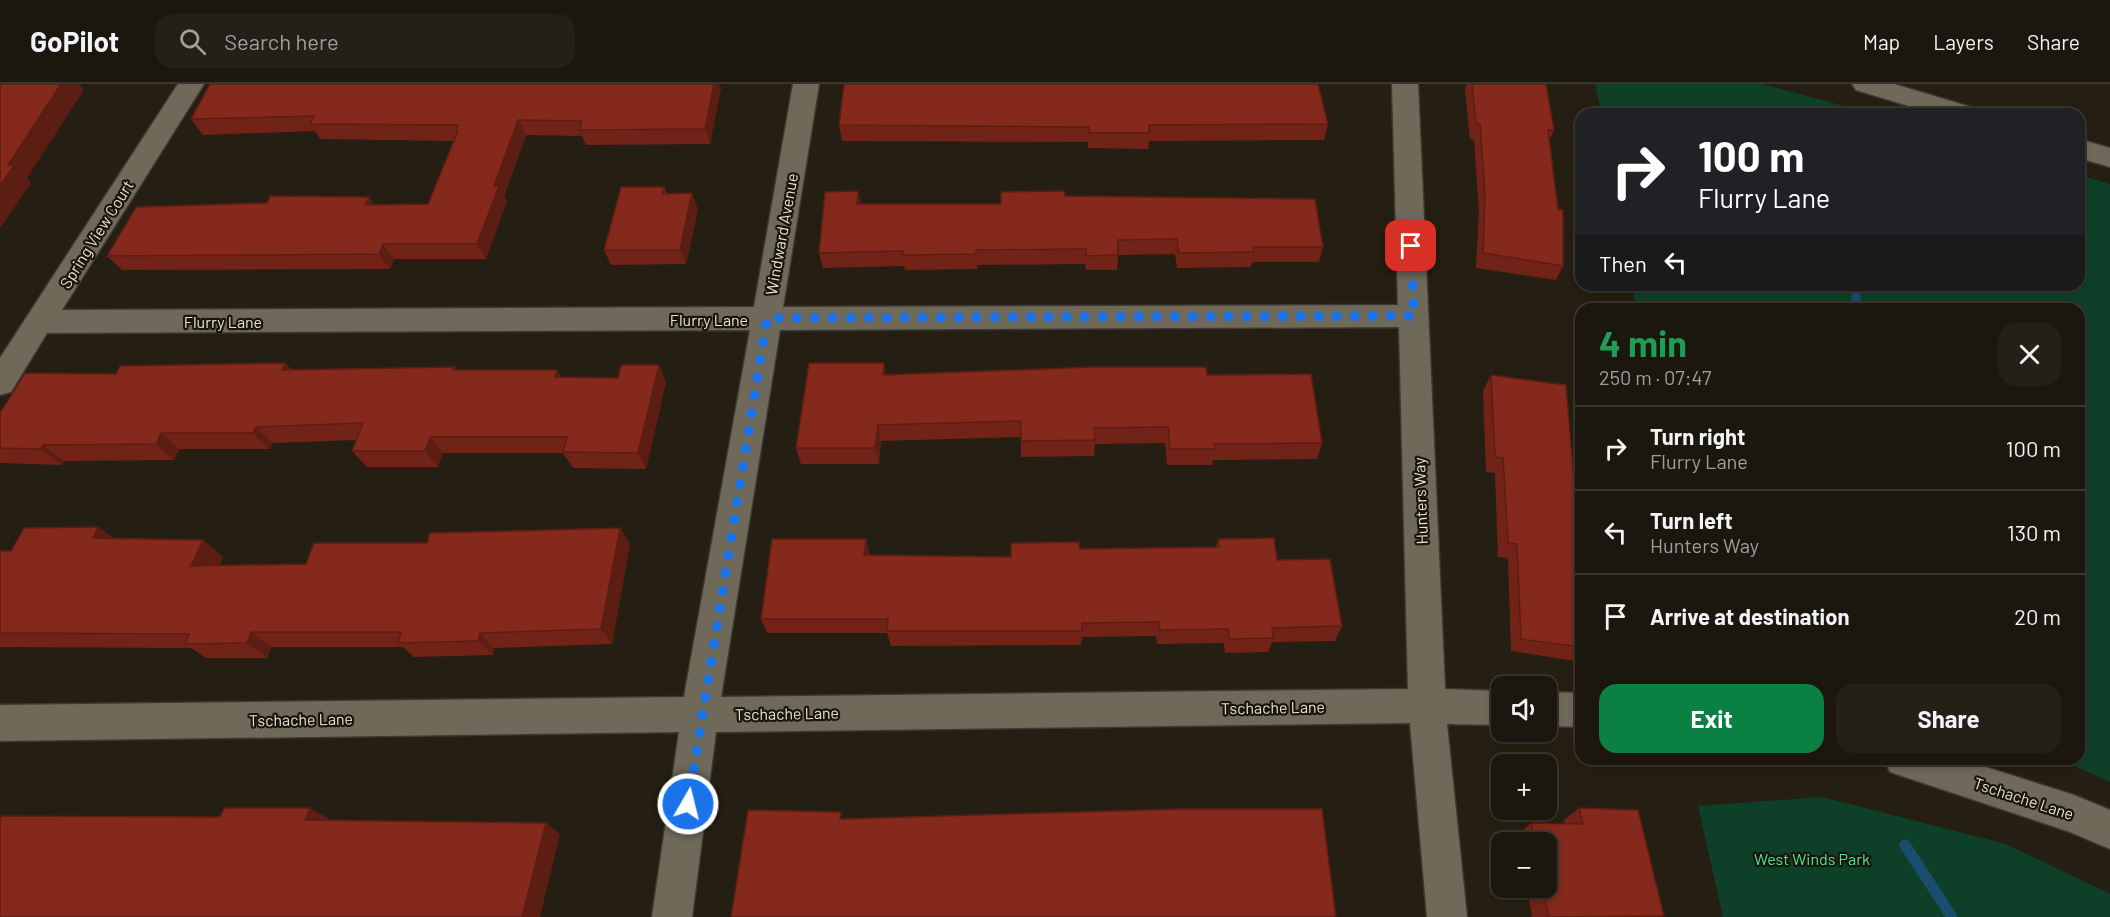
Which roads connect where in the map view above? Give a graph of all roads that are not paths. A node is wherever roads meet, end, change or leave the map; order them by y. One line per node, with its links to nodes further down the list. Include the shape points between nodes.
1 (191, 84): 10 (street, Spring View Court)
2 (806, 84): 9 (street, Windward Avenue)
3 (1405, 84): 8 (street, Hunters Way)
4 (1865, 84): 5 (street)
5 (1945, 108)
6 (2085, 150): 7 (street)
7 (2110, 158)
8 (1414, 316): 9 (street, Flurry Lane); 12 (street, Hunters Way)
9 (767, 318): 10 (street, Flurry Lane); 16 (street, Windward Avenue)
10 (40, 322): 11 (street, Spring View Court)
11 (0, 383)
12 (1427, 706): 13 (street, Tschache Lane); 16 (street, Tschache Lane); 21 (street, Hunters Way)
13 (1491, 708)
14 (1557, 709): 15 (street)
15 (1575, 710)
16 (700, 714): 17 (street, Tschache Lane); 20 (street, Windward Avenue)
17 (0, 723)
18 (1922, 765): 19 (street, Tschache Lane, via 2074,814)
19 (2110, 830)
20 (672, 917)
21 (1447, 917)

